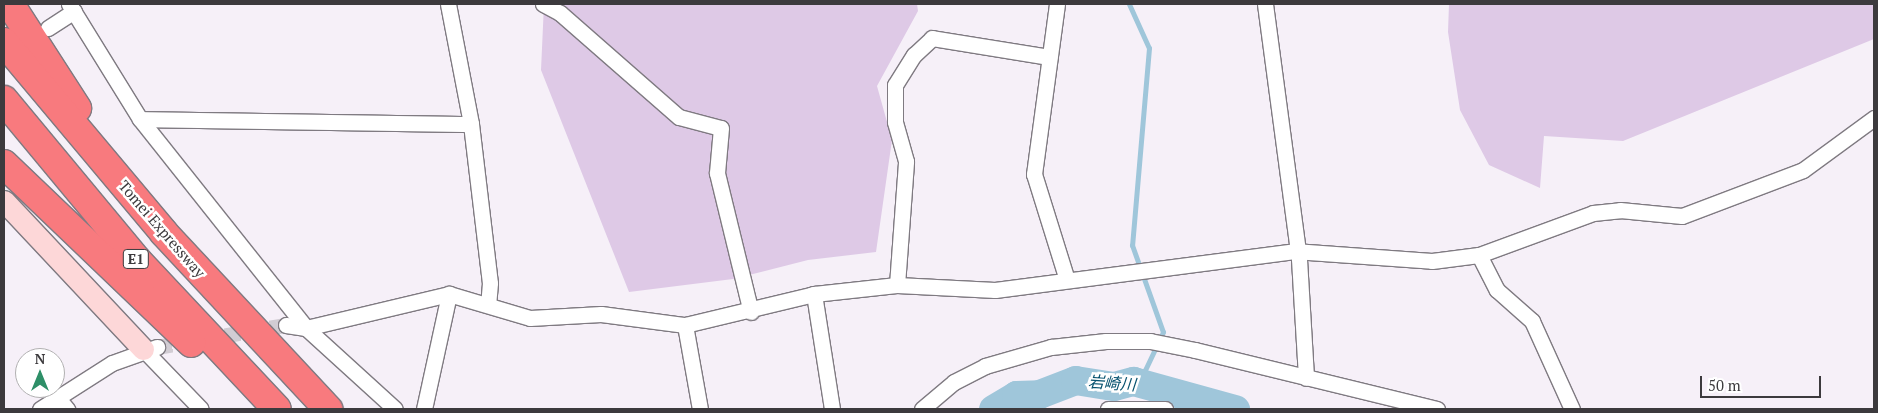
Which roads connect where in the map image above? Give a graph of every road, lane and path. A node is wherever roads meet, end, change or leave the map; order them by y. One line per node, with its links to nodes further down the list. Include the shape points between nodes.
1 (10, 4): 16 (highway)
2 (448, 4): 13 (street)
3 (543, 4): 24 (street, via 560,13 679,117 721,128 718,173)
4 (1057, 4): 9 (street)
5 (1265, 4): 17 (street)
6 (71, 7): 7 (street); 12 (street)
7 (48, 28)
8 (4, 42): 16 (highway, Tomei Expressway / E1)
9 (1048, 56): 19 (street, via 1034,174); 20 (street, via 932,38 914,55 895,85 895,122 906,168)
10 (4, 100): 37 (highway, E1, via 137,260)
11 (1874, 118): 18 (street, via 1803,170 1682,216 1620,210 1593,212)
12 (140, 119): 13 (street); 27 (street)
13 (471, 124): 23 (street, via 490,282)
14 (4, 164): 36 (highway)
15 (4, 201): 28 (street)
16 (164, 233): 38 (highway, Tomei Expressway / E1)
17 (1294, 251): 18 (street, via 1432,261); 19 (street); 29 (street, via 1299,264)
18 (1480, 255): 47 (street, via 1497,290 1532,321)
19 (1067, 280): 20 (street, via 995,290)
20 (897, 286): 22 (street)
21 (449, 294): 23 (street); 27 (street); 40 (street)
22 (814, 294): 24 (street); 42 (street)
23 (488, 304): 26 (street, via 530,318 601,314)
24 (751, 312): 26 (street)
25 (286, 325): 27 (street)
26 (686, 325): 41 (street)
27 (306, 328): 39 (street)
28 (150, 348): 30 (street); 35 (street)
29 (1306, 378): 43 (street, via 1150,341 1106,341 1051,347 985,366 954,382); 46 (street)
30 (65, 393)
31 (56, 398): 33 (street)
32 (58, 398): 34 (street)
33 (40, 409)
34 (67, 409)
35 (201, 409)
36 (261, 409)
37 (277, 409)
38 (328, 409)
39 (395, 409)
40 (424, 409)
41 (700, 409)
42 (832, 409)
43 (922, 409)
44 (1108, 409): 45 (street)
45 (1165, 409)
46 (1437, 409)
47 (1572, 409)

